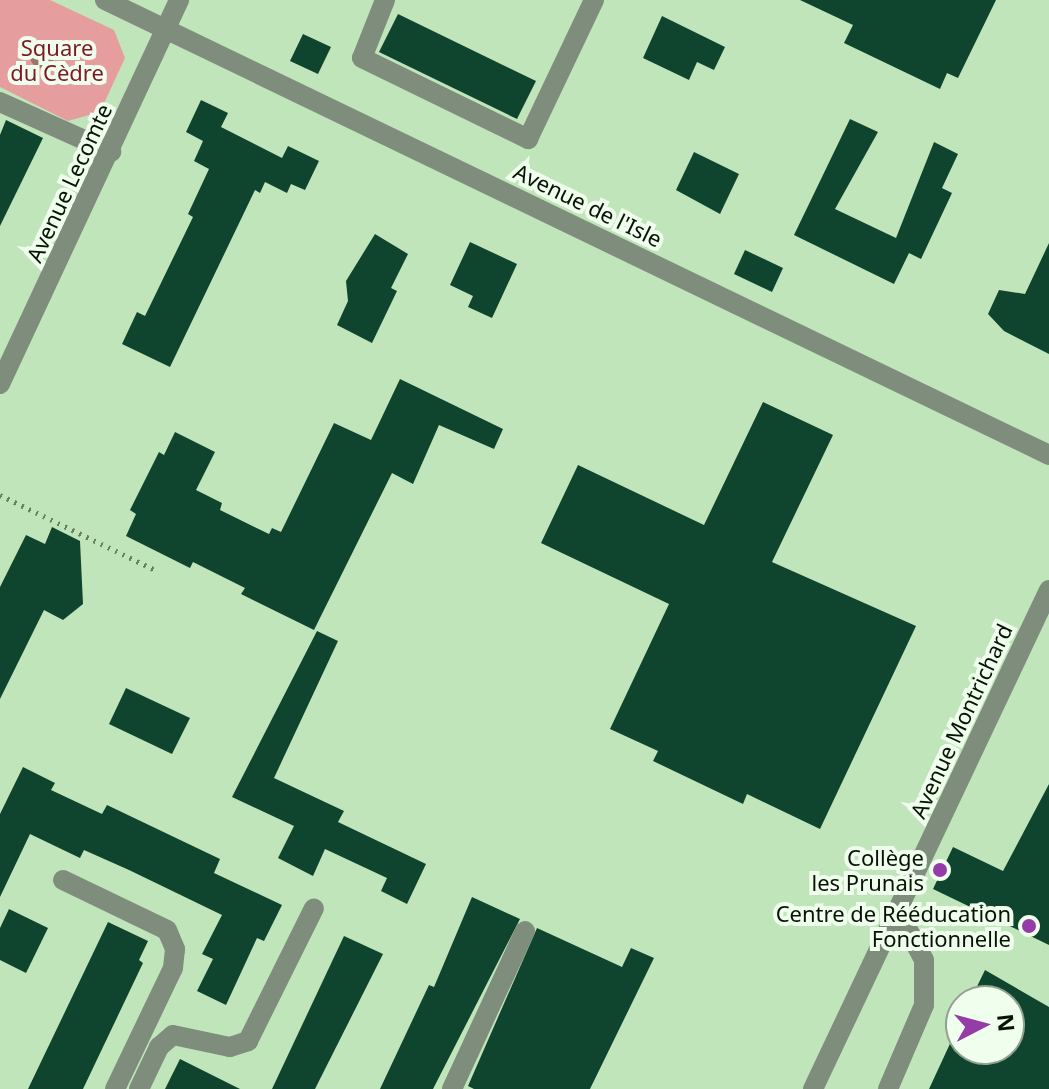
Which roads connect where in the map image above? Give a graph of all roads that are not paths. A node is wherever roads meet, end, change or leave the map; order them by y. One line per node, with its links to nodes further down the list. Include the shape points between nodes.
1 (105, 0): 5 (street, Avenue de l'Isle)
2 (179, 0): 5 (street, Avenue Lecomte)
3 (385, 0): 4 (street, via 362,58 528,139)
4 (594, 0)
5 (166, 29): 7 (street, Avenue Lecomte); 9 (street, Avenue de l'Isle)
6 (0, 102): 7 (street)
7 (111, 152): 8 (street, Avenue Lecomte)
8 (0, 384)
9 (1049, 455)
10 (1049, 590): 13 (street, Avenue Montrichard)
11 (63, 880): 15 (street, via 167,930 175,949 173,968)
12 (314, 908): 16 (street, via 248,1041 230,1047 173,1035 159,1047)
13 (898, 911): 18 (street, Avenue Montrichard); 19 (street, via 924,960 924,1005)
14 (525, 931): 17 (street)
15 (115, 1089)
16 (139, 1089)
17 (452, 1089)
18 (813, 1089)
19 (888, 1089)

